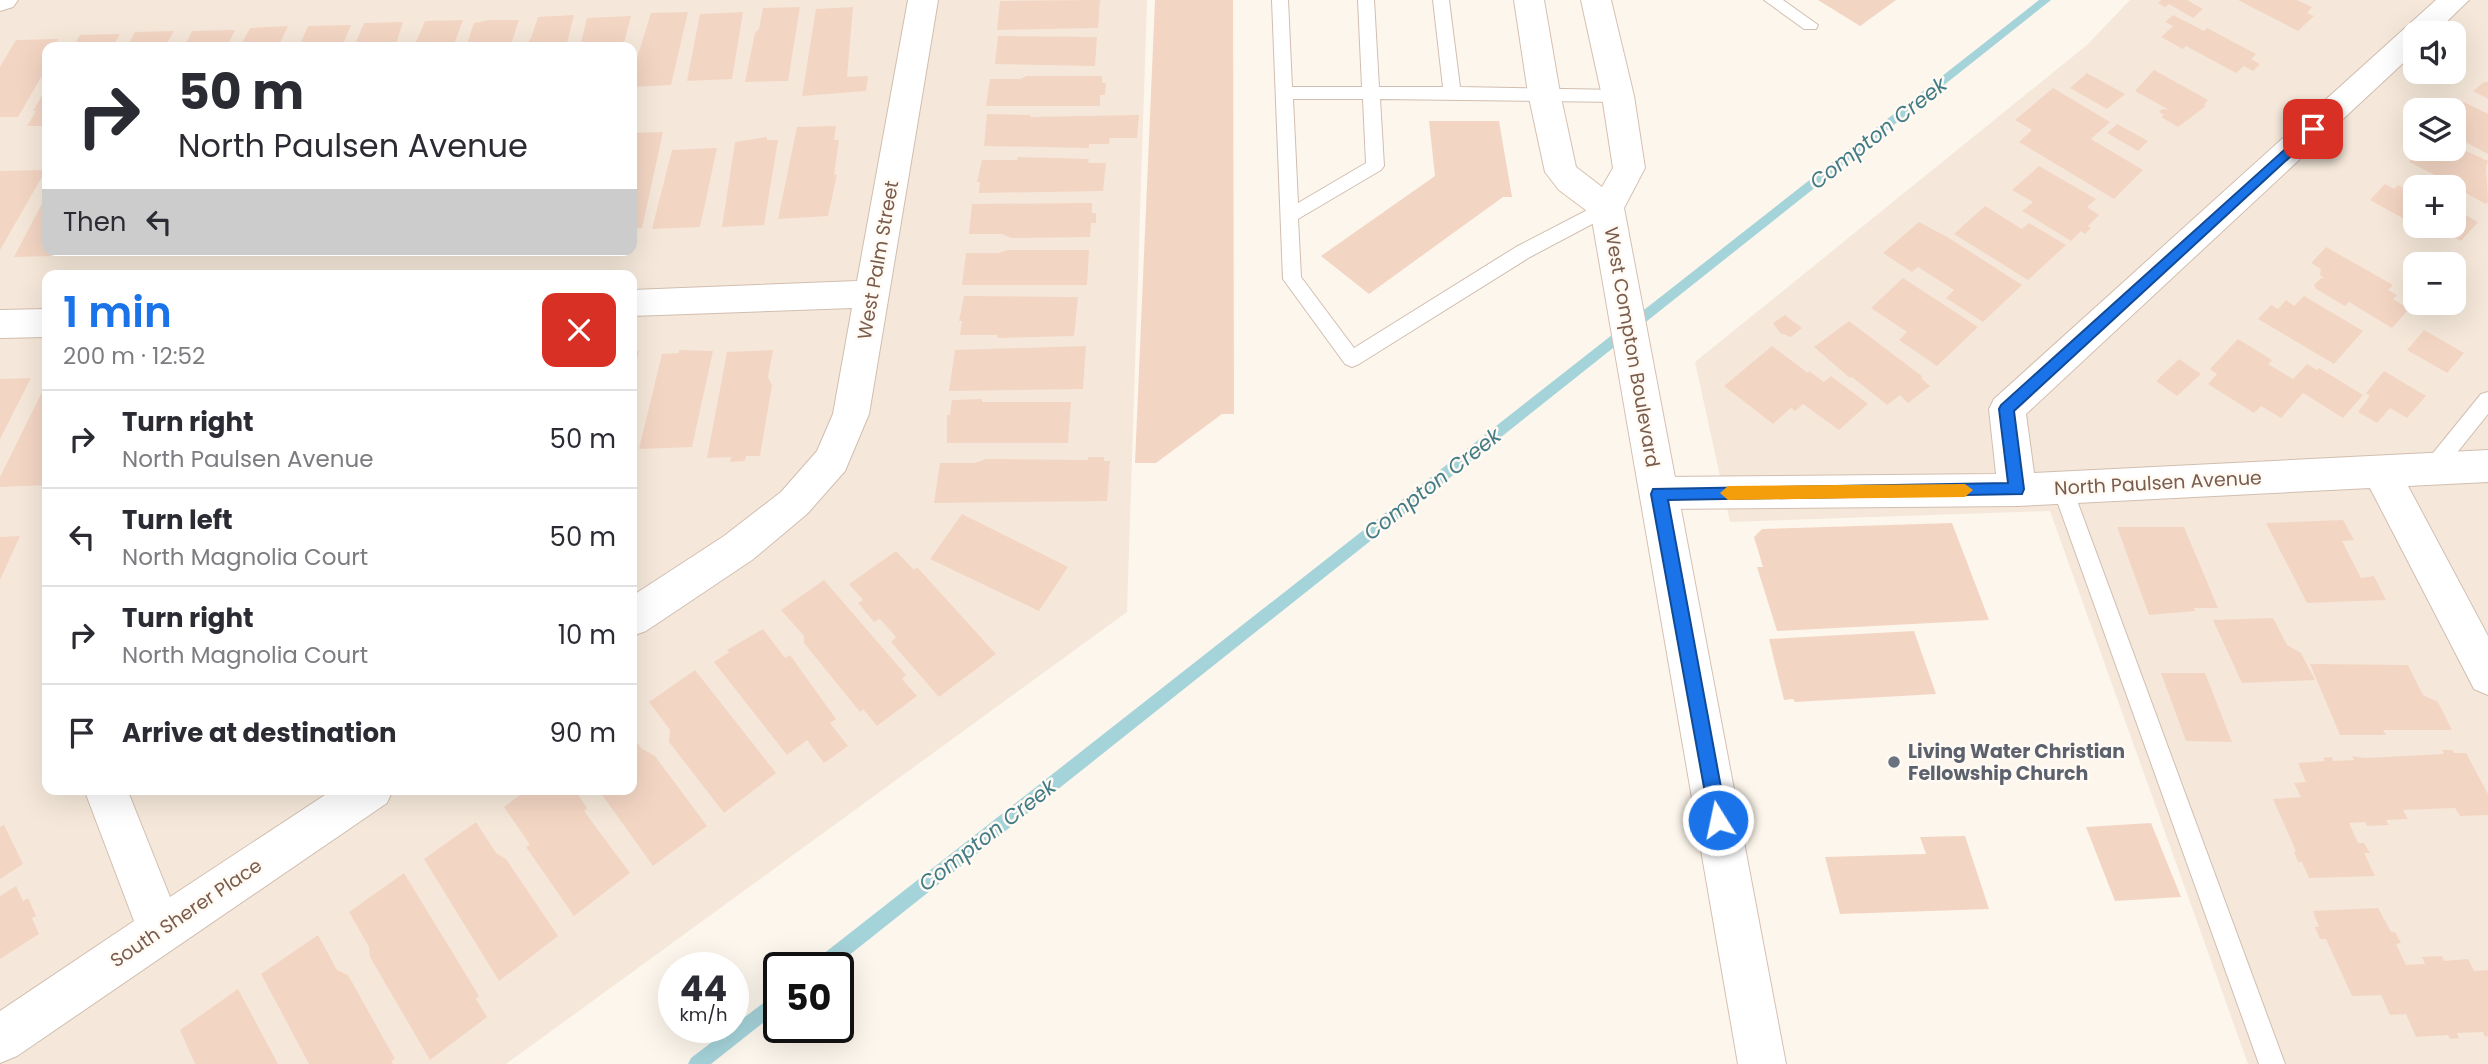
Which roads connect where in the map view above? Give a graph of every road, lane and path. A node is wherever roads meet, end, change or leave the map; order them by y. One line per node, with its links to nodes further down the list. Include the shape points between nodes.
1 (923, 0): 19 (street, West Palm Street)
2 (1280, 0): 12 (lane)
3 (1366, 0): 13 (lane)
4 (1441, 0): 14 (lane)
5 (1530, 0): 15 (street, West Compton Boulevard)
6 (1596, 0): 16 (street, West Compton Boulevard)
7 (1772, 0): 10 (lane)
8 (2454, 0): 9 (street)
9 (2431, 21)
10 (1810, 25)
11 (2403, 46): 28 (street, via 2007,409)
12 (1284, 93): 13 (lane); 18 (lane)
13 (1372, 93): 14 (lane); 18 (lane, via 1375,166)
14 (1452, 93): 15 (lane)
15 (1544, 93): 16 (lane); 17 (street, West Compton Boulevard, via 1561,172)
16 (1618, 96): 17 (street, West Compton Boulevard, via 1629,168)
17 (1607, 208): 18 (lane, via 1523,252 1352,359 1292,279); 29 (street, West Compton Boulevard)
18 (1289, 216)
19 (873, 294): 20 (street); 30 (street, West Palm Street, via 851,414 832,460 794,503 738,548)
20 (637, 303)
21 (42, 323): 22 (street)
22 (0, 324)
23 (2488, 401): 25 (lane)
24 (2488, 466): 25 (street, North Paulsen Avenue)
25 (2432, 469): 26 (street, North Paulsen Avenue)
26 (2381, 472): 27 (street, North Paulsen Avenue); 31 (street)
27 (2062, 487): 28 (street, North Paulsen Avenue); 37 (lane)
28 (2017, 489): 29 (street, North Paulsen Avenue)
29 (1659, 494): 36 (street, West Compton Boulevard)
30 (637, 615)
31 (2488, 676)
32 (107, 795): 34 (street)
33 (363, 795): 34 (street, South Sherer Place)
34 (160, 930): 35 (street, South Sherer Place)
35 (0, 1039)
36 (1762, 1064)
37 (2272, 1064)

